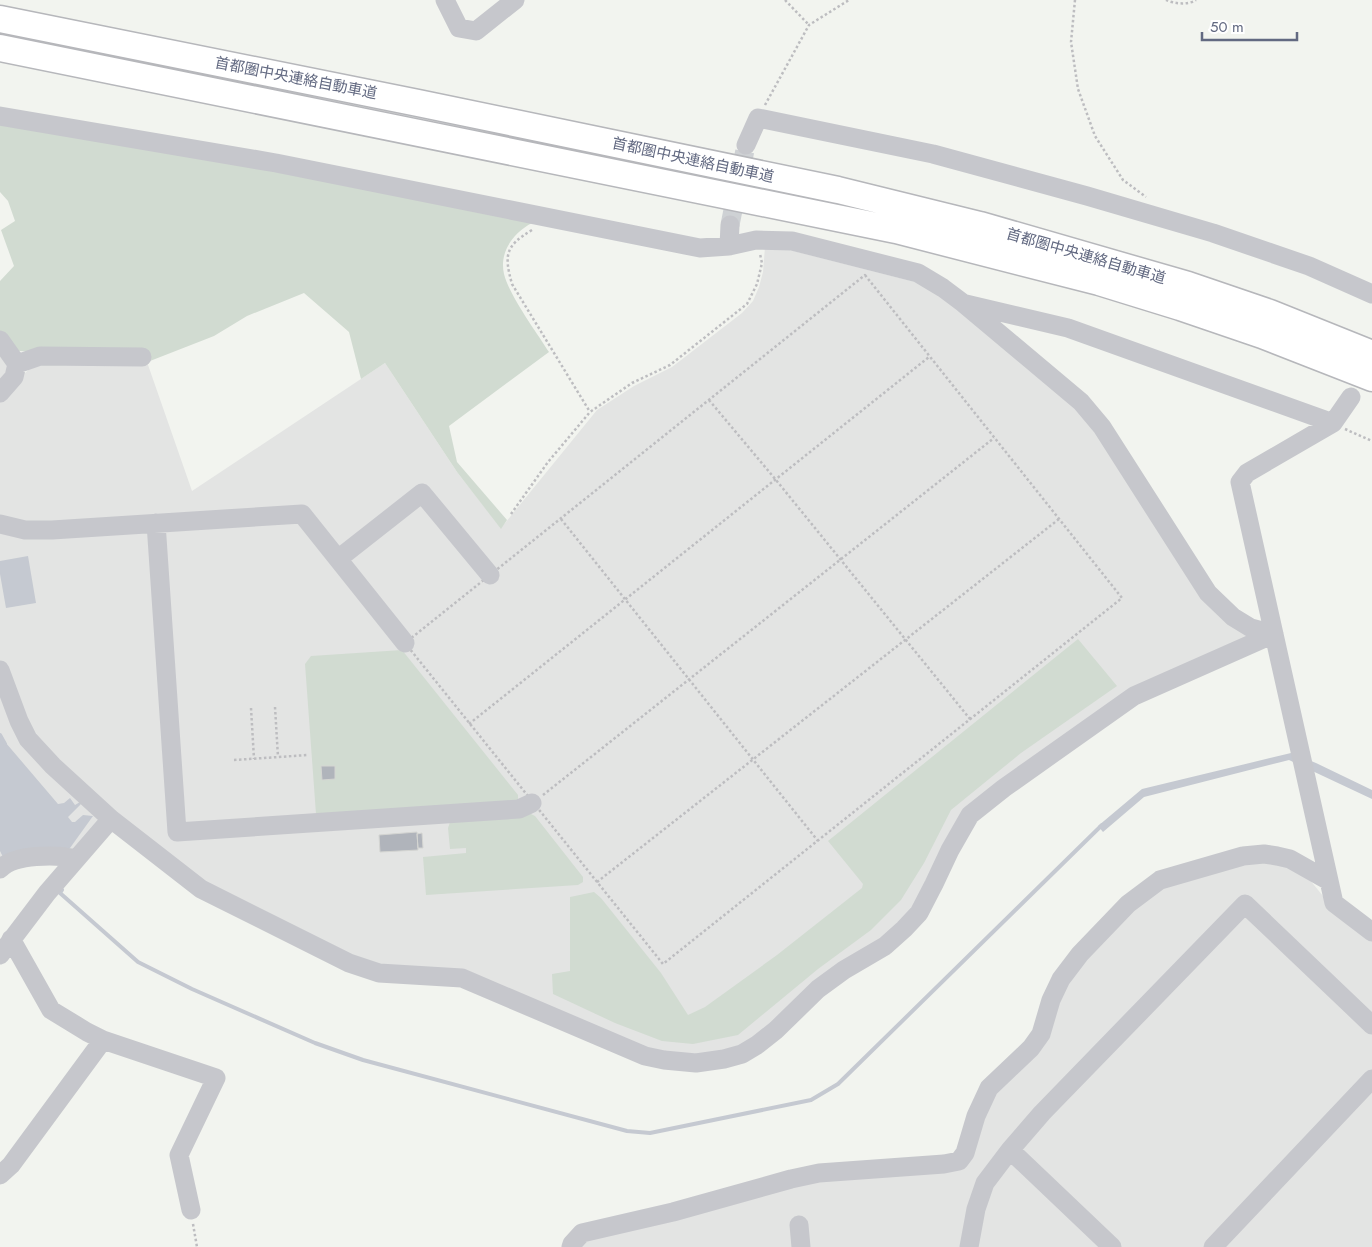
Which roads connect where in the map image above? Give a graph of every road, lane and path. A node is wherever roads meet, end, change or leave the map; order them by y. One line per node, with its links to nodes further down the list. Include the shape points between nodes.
1 (445, 0): 2 (street, via 459,28 476,31)
2 (515, 0)
3 (785, 0): 9 (path)
4 (849, 0): 9 (path)
5 (1075, 0): 16 (path, via 1071,42 1078,89 1095,136 1123,180)
6 (1166, 0): 7 (path, via 1172,3)
7 (1196, 0)
8 (0, 19): 24 (highway, 首都圏中央連絡自動車道, via 838,190 980,225 1188,285 1270,313)
9 (809, 26): 14 (path)
10 (0, 48): 12 (highway, 首都圏中央連絡自動車道)
11 (0, 54): 12 (highway)
12 (75, 64): 28 (highway, 首都圏中央連絡自動車道, via 905,233 1099,282 1180,307)
13 (0, 116): 17 (street, via 276,163)
14 (758, 118): 15 (street); 21 (street, via 933,154 1087,196 1292,260)
15 (746, 144)
16 (1149, 199)
17 (546, 218): 20 (street, via 700,248); 32 (path, via 516,240 509,251 507,266 512,284)
18 (730, 225): 20 (street)
19 (756, 240): 20 (street); 22 (street, via 792,241 918,273); 32 (path, via 762,263 757,284 747,304 670,365 632,383)
20 (729, 246)
21 (1372, 294)
22 (963, 303): 33 (street, via 1068,328); 45 (street, via 1080,402 1102,427 1208,593 1233,617 1251,628)
23 (0, 340): 27 (street)
24 (1372, 354)
25 (142, 357): 27 (street, via 40,356)
26 (930, 357): 31 (path, via 865,275); 34 (path); 36 (path)
27 (17, 364): 29 (street, via 14,377)
28 (1372, 378)
29 (0, 393)
30 (1351, 397): 33 (street)
31 (709, 400): 36 (path); 44 (path, via 561,519)
32 (590, 412): 37 (path, via 548,462)
33 (1333, 423): 35 (path); 45 (street, via 1247,472 1240,482)
34 (994, 438): 38 (path); 42 (path)
35 (1372, 441)
36 (776, 480): 42 (path); 44 (path)
37 (512, 514)
38 (1059, 519): 46 (path); 52 (path, via 1122,598)
39 (156, 523): 40 (street, via 52,530 25,530); 41 (street, via 302,514); 59 (street, via 177,832 519,809)
40 (0, 524)
41 (338, 559): 43 (street, via 422,493); 47 (street)
42 (840, 560): 46 (path); 49 (path)
43 (490, 575)
44 (625, 600): 49 (path); 53 (path)
45 (1274, 634): 60 (street, via 1134,696 970,814 919,913 904,929 885,946 818,989 756,1045 742,1054 724,1059 696,1063 645,1056 462,978 379,973 349,963 200,889); 64 (street)
46 (906, 639): 52 (path); 57 (path)
47 (405, 643): 53 (path)
48 (0, 672): 60 (street, via 28,739)
49 (690, 679): 57 (path); 59 (path)
50 (275, 707): 55 (path)
51 (251, 708): 56 (path)
52 (970, 719): 61 (path)
53 (469, 724): 59 (path)
54 (308, 755): 55 (path)
55 (278, 757): 56 (path)
56 (254, 759): 58 (path)
57 (753, 759): 61 (path); 65 (path)
58 (234, 760)
59 (532, 803): 65 (path)
60 (111, 819): 62 (street)
61 (818, 841): 65 (path, via 663,964)
62 (76, 858): 63 (street, via 30,858 12,861); 67 (street)
63 (0, 869)
64 (1329, 881): 66 (street, via 1334,903); 77 (street, via 1277,856 1243,856 1160,880 1128,904 1080,954 1061,980 1041,1034 1031,1048 989,1088 965,1153 959,1161 819,1173 791,1179 582,1233)
65 (596, 882)
66 (1372, 932)
67 (11, 939): 68 (street); 70 (street, via 51,1010)
68 (0, 954)
69 (1372, 1025): 72 (street, via 1245,904)
70 (103, 1040): 73 (street, via 11,1165); 74 (street, via 216,1078 179,1154)
71 (1372, 1079): 81 (street)
72 (1010, 1150): 79 (street, via 985,1183); 80 (street)
73 (0, 1175)
74 (191, 1210): 76 (path)
75 (799, 1225): 78 (street)
76 (197, 1247)
77 (571, 1247)
78 (801, 1247)
79 (969, 1247)
80 (1112, 1247)
81 (1213, 1247)

